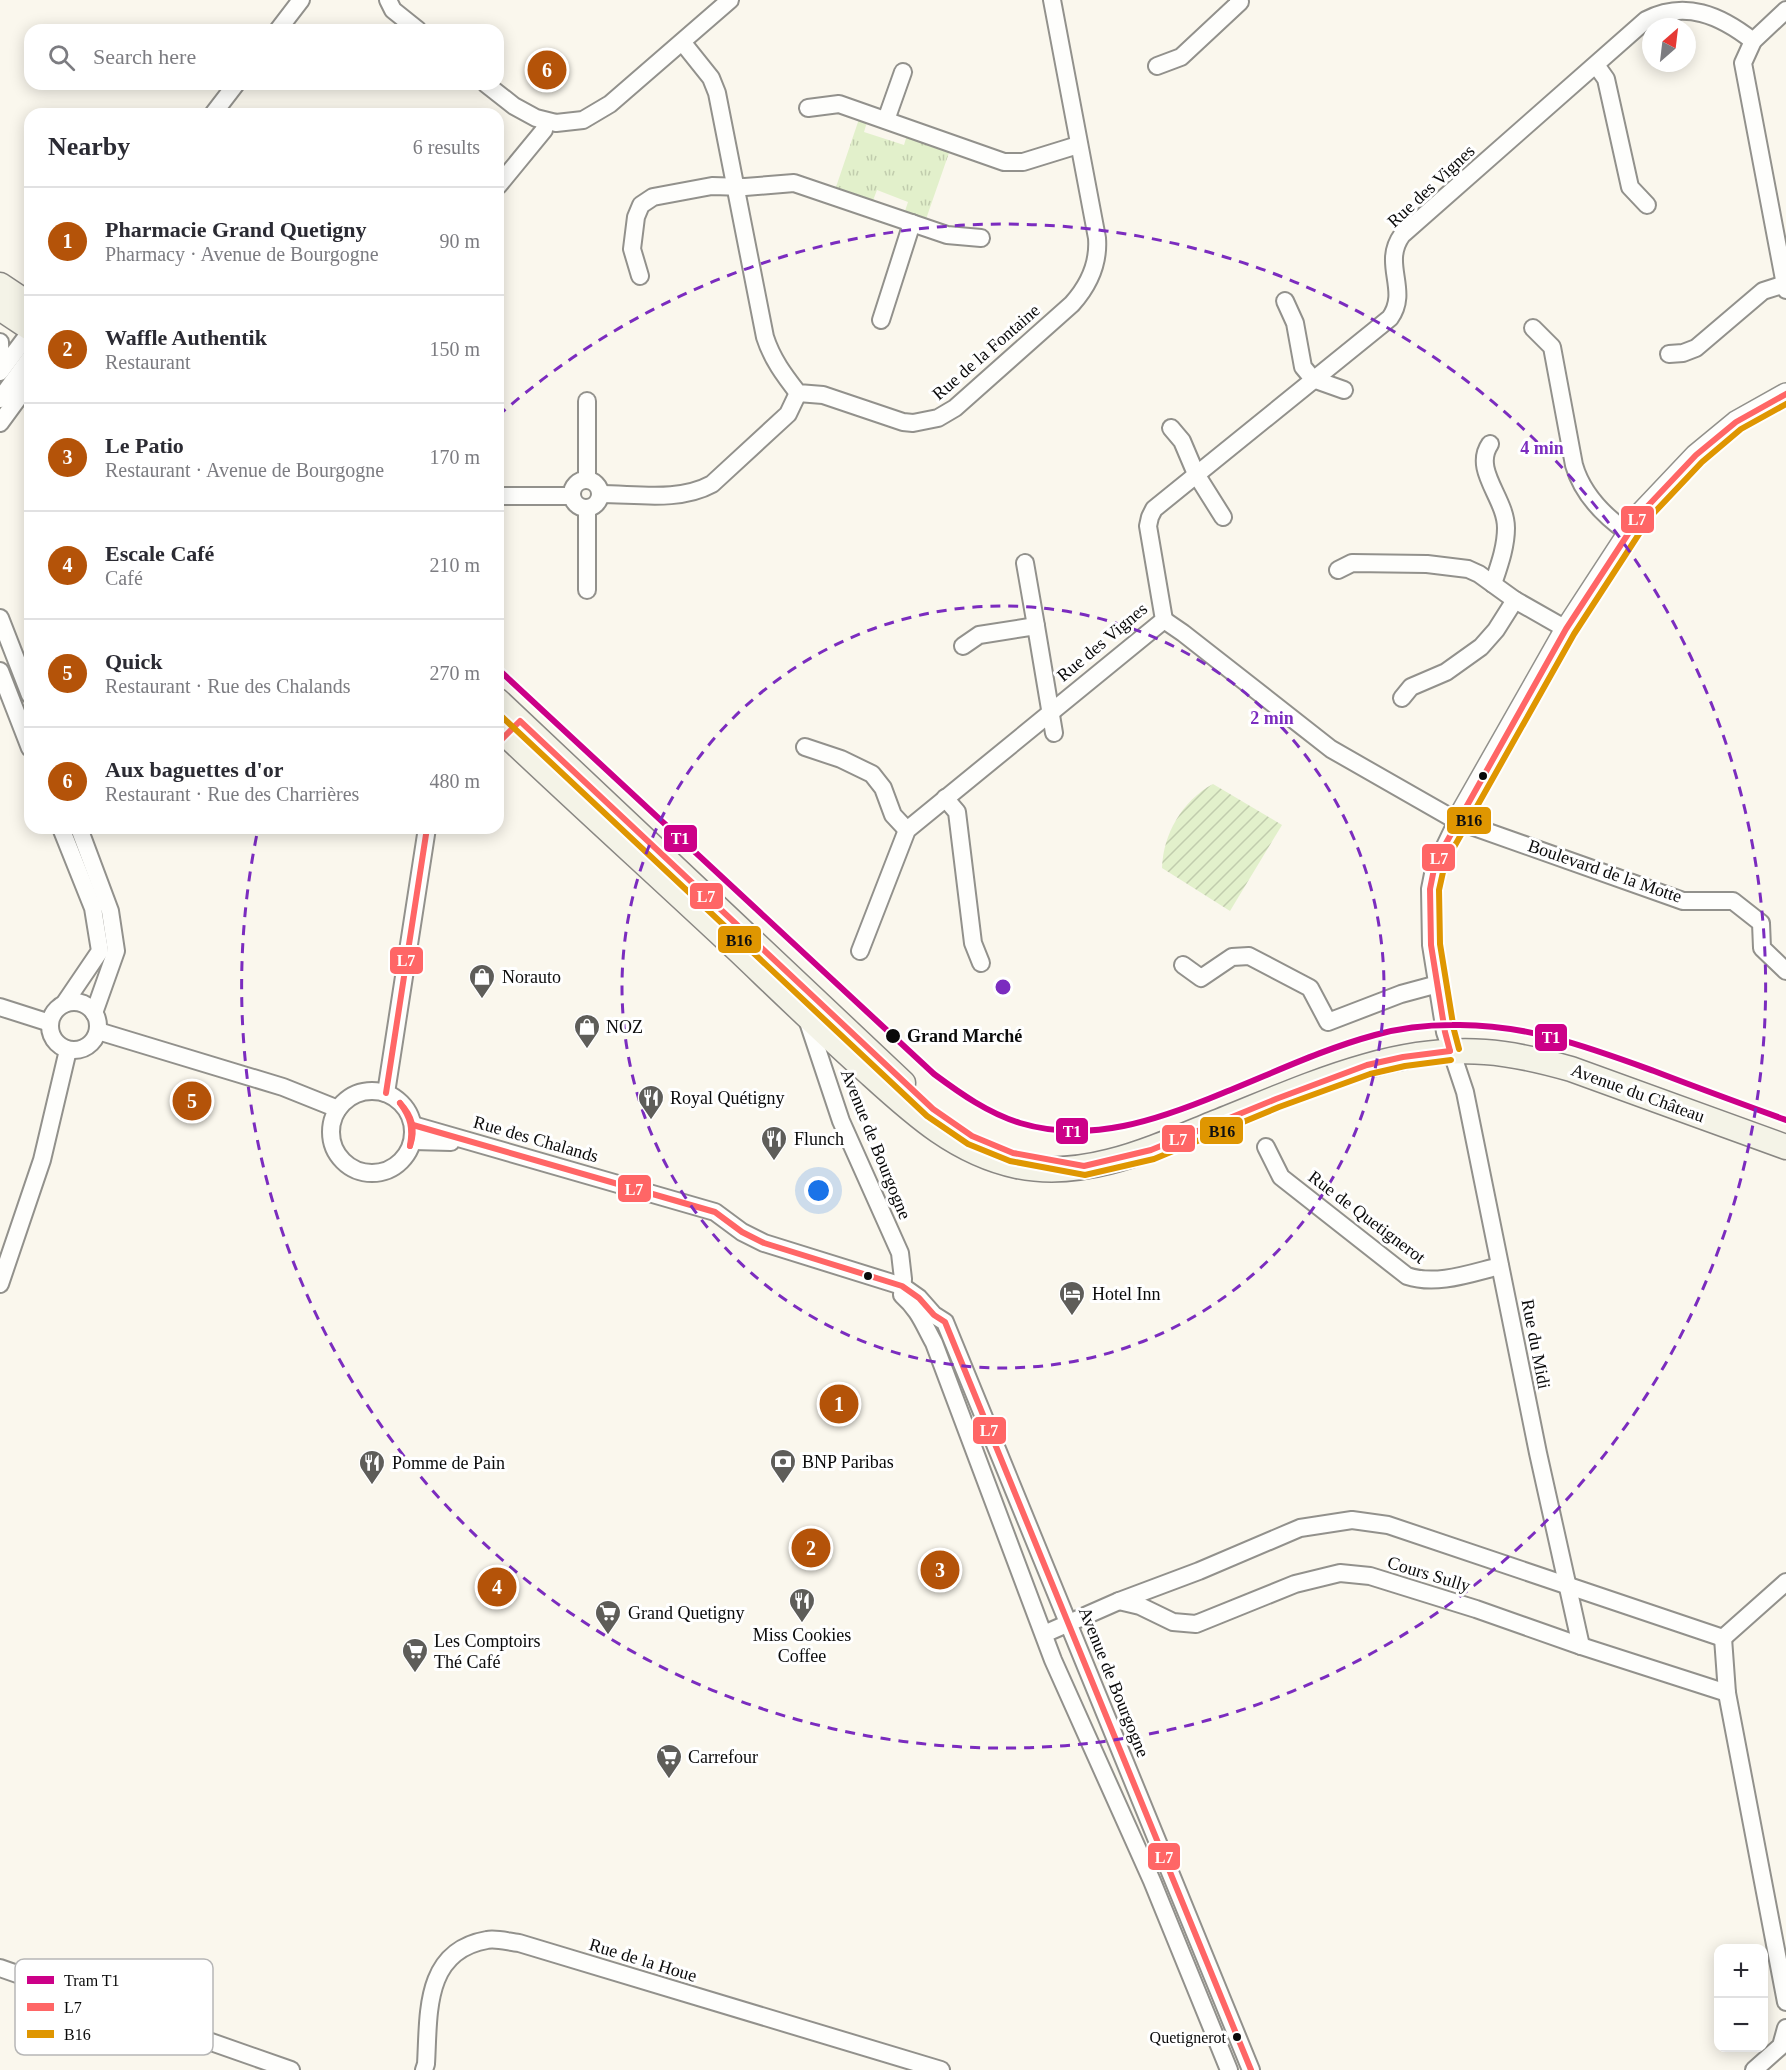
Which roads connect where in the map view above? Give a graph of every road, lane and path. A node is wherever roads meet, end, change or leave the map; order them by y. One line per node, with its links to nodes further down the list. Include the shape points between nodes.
1 (301, 0): 7 (street)
2 (388, 0): 8 (street, via 393,10)
3 (730, 0): 10 (street)
4 (1052, 0): 20 (street, Rue de la Fontaine)
5 (1240, 1): 12 (street, via 1181,57)
6 (1786, 10): 9 (street)
7 (283, 24)
8 (410, 24)
9 (1753, 41): 11 (street, Rue des Vignes, via 1708,13 1670,8 1646,20); 28 (street, via 1745,55 1743,71)
10 (683, 43): 19 (street, via 597,113 570,123); 22 (street, via 715,85)
11 (1596, 65): 23 (street, via 1606,79 1630,188); 37 (street, Rue des Vignes, via 1402,235 1394,256 1399,296 1393,313)
12 (1157, 66)
13 (903, 72): 18 (street)
14 (231, 90): 16 (street)
15 (494, 90): 19 (street, via 528,115)
16 (218, 108)
17 (808, 108): 18 (street, via 839,104)
18 (886, 120): 20 (street, via 1004,162 1023,162)
19 (545, 121): 21 (street, via 544,130)
20 (1078, 144): 40 (street, Rue de la Fontaine, via 1098,251 1087,284 1072,304 955,408 938,418 903,422 823,395)
21 (504, 179)
22 (735, 187): 24 (street, via 794,183); 26 (street, via 712,186 646,200 638,210 632,249); 40 (street, via 765,337 779,368)
23 (1647, 204)
24 (912, 223): 25 (street, via 947,235); 31 (street)
25 (981, 238)
26 (640, 276)
27 (0, 285): 30 (main road)
28 (1785, 287): 34 (street, via 1763,291 1696,348)
29 (1285, 301): 37 (street, via 1295,323 1301,361)
30 (21, 319): 36 (street)
31 (880, 320)
32 (1533, 328): 54 (street, via 1552,347 1574,465 1581,483 1593,502)
33 (0, 342): 36 (street)
34 (1669, 354)
35 (24, 366): 42 (street)
36 (0, 371)
37 (1313, 379): 39 (street); 47 (street, Rue des Vignes)
38 (24, 390): 44 (street)
39 (1344, 390)
40 (798, 393): 49 (street, via 788,414 712,484 699,491 683,495)
41 (1786, 394): 54 (street, via 1736,422 1696,454)
42 (0, 399)
43 (586, 401): 48 (street)
44 (0, 423)
45 (1171, 428): 47 (street, via 1182,441)
46 (1490, 444): 57 (street, via 1483,460 1504,510 1506,530)
47 (1196, 474): 53 (street); 61 (street, Rue des Vignes, via 1154,509 1148,521)
48 (587, 480): 49 (street, via 596,484); 51 (street, via 577,483)
49 (600, 494): 52 (street, via 597,503)
50 (504, 496): 51 (street)
51 (572, 496): 52 (street, via 577,505)
52 (587, 508): 58 (street)
53 (1223, 517)
54 (1627, 532): 63 (street)
55 (1025, 563): 62 (street, Rue des Vignes)
56 (1338, 570): 57 (street, via 1352,563 1451,565 1468,569)
57 (1493, 584): 59 (street)
58 (587, 590)
59 (1515, 600): 63 (street); 67 (street, via 1481,648 1453,669 1411,687)
60 (0, 618): 66 (street)
61 (1164, 620): 68 (street, Rue des Vignes); 74 (street, via 1331,749)
62 (1036, 626): 64 (street, via 979,635); 68 (street, Rue des Vignes)
63 (1566, 629): 74 (street)
64 (963, 646)
65 (0, 670): 69 (street)
66 (24, 680)
67 (1402, 698)
68 (1049, 711): 71 (street, Rue des Vignes); 73 (street, Rue des Vignes)
69 (24, 732)
70 (505, 732): 87 (main road, Avenue du Château); 97 (main road, via 933,1109 972,1136 1013,1153)
71 (1054, 733)
72 (805, 747): 75 (street, via 872,774 883,788 893,815)
73 (945, 798): 75 (street, Rue des Vignes); 80 (street, via 957,812 973,943)
74 (1457, 821): 82 (street, Boulevard de la Motte, via 1683,901 1733,901 1761,923 1761,948); 83 (street, via 1434,869 1430,889 1431,945)
75 (907, 830): 79 (street, Rue des Vignes)
76 (63, 834): 84 (street, via 93,908 100,951)
77 (82, 834): 86 (street, via 110,912 116,951)
78 (426, 834): 92 (street)
79 (860, 951)
80 (981, 963)
81 (1183, 965): 83 (street, via 1201,978 1232,957 1249,956 1310,988 1328,1022)
82 (1786, 970)
83 (1438, 984): 91 (street)
84 (64, 1004): 86 (street, via 81,1003); 88 (street, via 57,1008)
85 (0, 1007): 88 (street)
86 (94, 1013): 89 (street)
87 (805, 1015): 97 (main road, Avenue du Château, via 928,1125 955,1141 987,1157 1018,1166 1052,1170); 102 (street, Avenue de Bourgogne, via 841,1122 900,1253)
88 (50, 1023): 90 (street, via 52,1037)
89 (98, 1031): 90 (street, via 87,1047); 93 (street, via 283,1087)
90 (68, 1050): 101 (street, via 42,1160)
91 (1450, 1051): 96 (main road, Avenue du Château, via 1486,1052 1571,1069); 97 (main road, Avenue du Château, via 1367,1065 1151,1150); 99 (street, Rue du Midi, via 1464,1092)
92 (386, 1093): 93 (street, via 359,1092); 94 (street, via 396,1098)
93 (338, 1109): 94 (street, via 332,1120 333,1145 339,1157 358,1171 381,1172 394,1167 405,1157)
94 (412, 1127): 98 (street, via 582,1165); 98 (street, via 451,1142 597,1183)
95 (1266, 1147): 99 (street, Rue de Quetignerot, via 1281,1177 1407,1276 1430,1280)
96 (1786, 1147)
97 (1084, 1166)
98 (601, 1179): 100 (street, Rue des Chalands, via 715,1212 764,1243)
99 (1500, 1266): 105 (street, Rue du Midi)
100 (883, 1280): 102 (street, Avenue de Bourgogne)
101 (0, 1284)
102 (902, 1290): 103 (street); 107 (street, Avenue de Bourgogne, via 919,1298 934,1315)
103 (928, 1333): 108 (street); 121 (street, via 926,1350 972,1463 991,1527)
104 (1786, 1582): 109 (street)
105 (1566, 1585): 106 (street, Cours Sully, via 1388,1525 1352,1520 1300,1528); 109 (street, Cours Sully); 110 (street, Rue du Midi)
106 (1119, 1601): 107 (street, Cours Sully); 110 (street, Cours Sully, via 1173,1622 1196,1624 1295,1584 1340,1573 1370,1576)
107 (1065, 1624): 108 (street, Cours Sully); 123 (street, Avenue de Bourgogne); 124 (street, Avenue de Bourgogne)
108 (1044, 1634): 122 (street)
109 (1723, 1638): 111 (street)
110 (1581, 1646): 111 (street, Cours Sully)
111 (1727, 1693): 114 (street)
112 (0, 1968): 113 (street)
113 (15, 1973)
114 (1786, 2002)
115 (1786, 2028): 117 (street)
116 (213, 2043): 118 (street)
117 (1783, 2049): 125 (street)
118 (291, 2070)
119 (424, 2070): 120 (street, Rue de la Houe, via 427,2016 434,1982 451,1956 488,1939 519,1943)
120 (940, 2070)
121 (1220, 2070)
122 (1229, 2070)
123 (1241, 2070)
124 (1251, 2070)
125 (1754, 2070)

